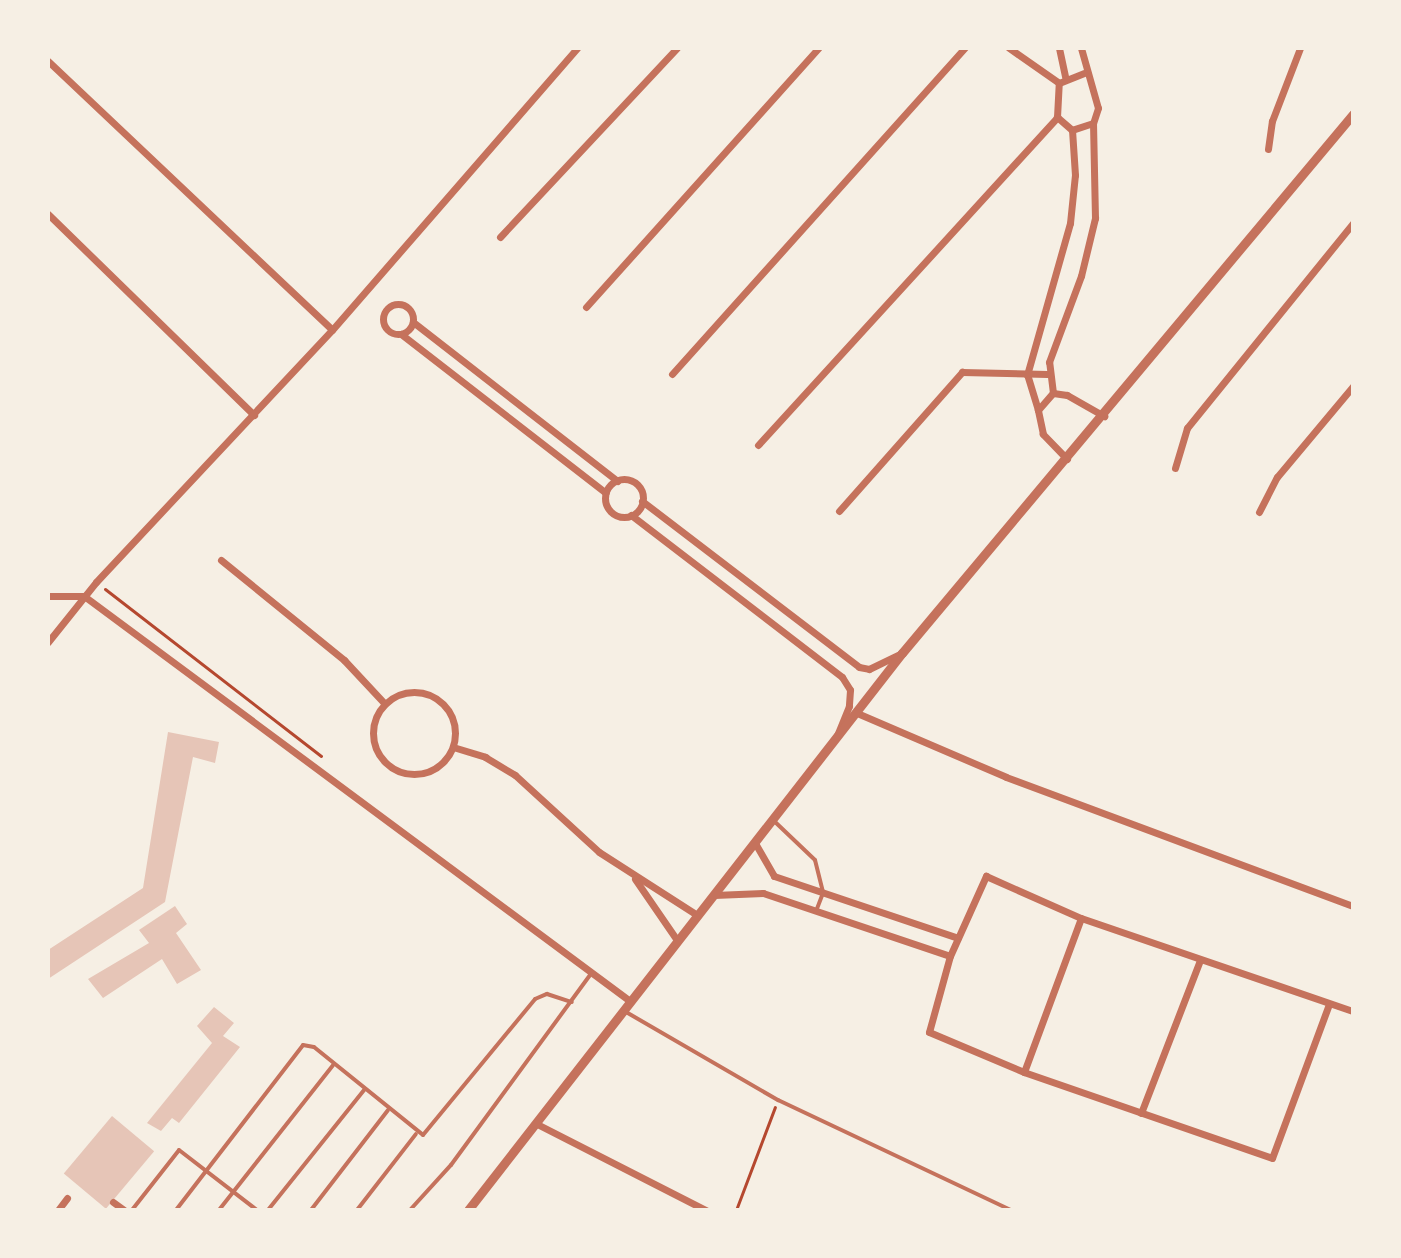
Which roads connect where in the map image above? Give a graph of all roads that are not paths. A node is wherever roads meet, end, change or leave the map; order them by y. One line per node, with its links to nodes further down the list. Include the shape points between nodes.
1 (577, 48): 22 (street)
2 (677, 48): 19 (street)
3 (818, 48): 20 (street)
4 (964, 48): 24 (street)
5 (1009, 48): 11 (street)
6 (1059, 48): 11 (street)
7 (1081, 48): 10 (street)
8 (1300, 48): 16 (street, via 1272,121)
9 (48, 61): 22 (street)
10 (1084, 73): 11 (street); 14 (street, via 1096,96)
11 (1062, 80): 12 (street)
12 (1057, 117): 15 (street); 34 (street)
13 (1352, 117): 32 (street)
14 (1093, 123): 15 (street); 25 (street, via 1095,218)
15 (1072, 130): 26 (street, via 1070,223)
16 (1268, 149)
17 (48, 214): 31 (street)
18 (1353, 223): 36 (street, via 1187,428)
19 (500, 237)
20 (586, 307)
21 (413, 322): 23 (street); 23 (street, via 404,304 389,306 383,325); 29 (street)
22 (332, 330): 31 (street)
23 (401, 334): 33 (street)
24 (672, 374)
25 (1047, 374): 26 (street); 28 (street)
26 (1027, 375): 30 (street); 40 (street, via 962,372)
27 (1353, 386): 41 (street, via 1277,477)
28 (1053, 393): 30 (street); 32 (street)
29 (515, 405): 33 (street); 37 (street)
30 (1038, 410): 35 (street, via 1043,434)
31 (254, 415): 47 (street)
32 (1104, 416): 35 (street)
33 (505, 418): 38 (street)
34 (758, 445)
35 (1067, 459): 49 (street)
36 (1175, 468)
37 (617, 481): 38 (street); 39 (street, via 638,485)
38 (606, 493): 42 (street, via 614,514)
39 (642, 501): 42 (street); 44 (street)
40 (839, 511)
41 (1259, 512)
42 (631, 515): 45 (street)
43 (221, 560): 50 (street, via 344,660)
44 (740, 576): 45 (street); 49 (street, via 859,667 869,669)
45 (729, 590): 52 (street, via 842,677 850,690 849,706)
46 (48, 596): 47 (street)
47 (84, 596): 48 (street); 67 (street)
48 (48, 642)
49 (902, 653): 51 (street)
50 (385, 704): 53 (street, via 409,692 436,698 453,719); 53 (street, via 373,729 387,765 399,772 425,773)
51 (857, 713): 52 (street); 59 (street, via 1006,777)
52 (837, 738): 54 (street)
53 (453, 747): 56 (street, via 485,757 515,775 574,833)
54 (773, 820): 55 (street); 57 (lane, via 807,848)
55 (755, 843): 57 (street, via 774,876); 58 (street)
56 (631, 874): 61 (street); 64 (street)
57 (823, 893): 60 (lane); 63 (street)
58 (714, 895): 60 (street, via 763,893); 61 (street)
59 (1353, 906)
60 (816, 912): 65 (street)
61 (697, 915): 64 (street)
62 (1081, 918): 63 (street, via 986,876); 66 (street); 74 (street)
63 (958, 938): 65 (street)
64 (677, 940): 68 (street)
65 (950, 956): 74 (street, via 929,1032)
66 (1200, 960): 70 (street); 77 (street)
67 (592, 973): 68 (street); 69 (lane)
68 (630, 1001): 71 (street)
69 (572, 1002): 79 (lane, via 547,994 535,999 426,1131); 93 (lane, via 451,1165)
70 (1329, 1004): 72 (street); 77 (street, via 1272,1158)
71 (623, 1010): 78 (street); 96 (lane, via 778,1100)
72 (1353, 1011)
73 (333, 1065): 75 (lane); 80 (lane, via 314,1047 303,1045); 81 (lane)
74 (1024, 1072): 77 (street)
75 (364, 1090): 76 (lane); 90 (lane)
76 (388, 1110): 79 (lane); 91 (lane)
77 (1141, 1113)
78 (537, 1124): 94 (street); 95 (street)
79 (416, 1134): 92 (lane)
80 (206, 1170): 81 (lane); 86 (lane, via 179,1150); 87 (lane)
81 (234, 1192): 88 (lane); 89 (lane)
82 (67, 1198): 84 (street)
83 (113, 1202): 85 (street)
84 (58, 1210)
85 (124, 1210)
86 (132, 1210)
87 (176, 1210)
88 (219, 1210)
89 (257, 1210)
90 (268, 1210)
91 (311, 1210)
92 (357, 1210)
93 (410, 1210)
94 (468, 1210)
95 (706, 1210)
96 (1011, 1210)

